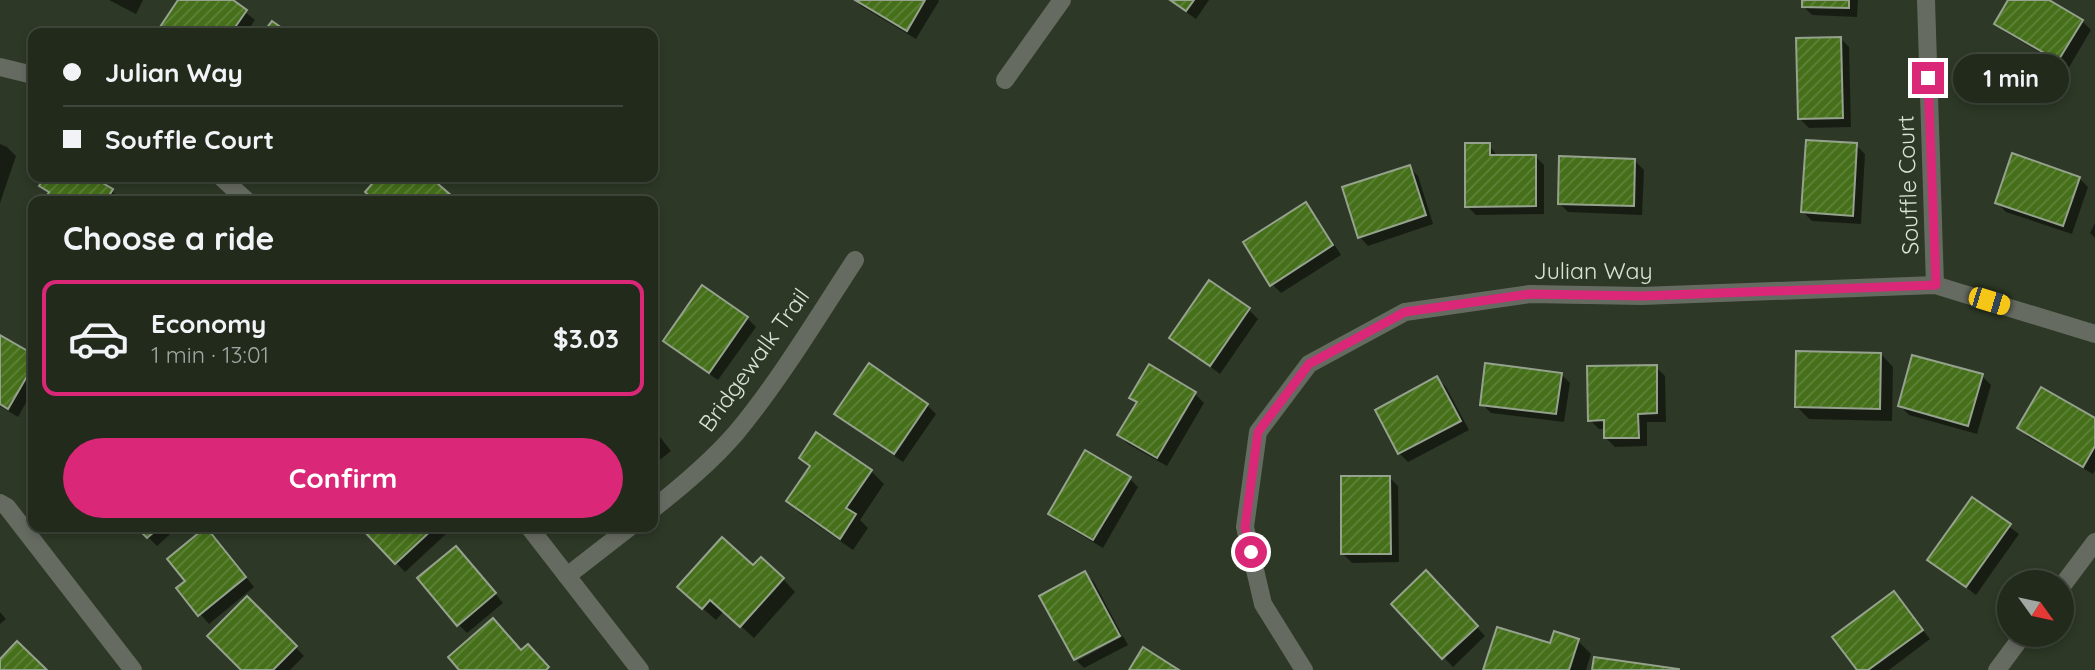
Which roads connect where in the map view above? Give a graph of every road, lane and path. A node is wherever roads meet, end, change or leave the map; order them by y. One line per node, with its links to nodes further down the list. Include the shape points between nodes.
1 (1926, 0): 9 (street, Souffle Court)
2 (1058, 1): 5 (street)
3 (0, 67): 4 (street)
4 (28, 74)
5 (1005, 80)
6 (226, 182): 7 (street)
7 (241, 196)
8 (855, 260): 12 (street, Bridgewalk Trail, via 736,433)
9 (1936, 285): 10 (street, Julian Way); 21 (street, Julian Way, via 1642,296 1530,294 1405,312 1309,364 1258,432 1245,527 1263,604)
10 (2095, 334)
11 (0, 503): 19 (street)
12 (658, 505)
13 (533, 532): 17 (street)
14 (624, 532): 17 (street)
15 (2095, 542): 16 (street)
16 (2074, 570)
17 (567, 576): 20 (street)
18 (2014, 648): 22 (street)
19 (133, 670)
20 (640, 670)
21 (1304, 670)
22 (1997, 670)

